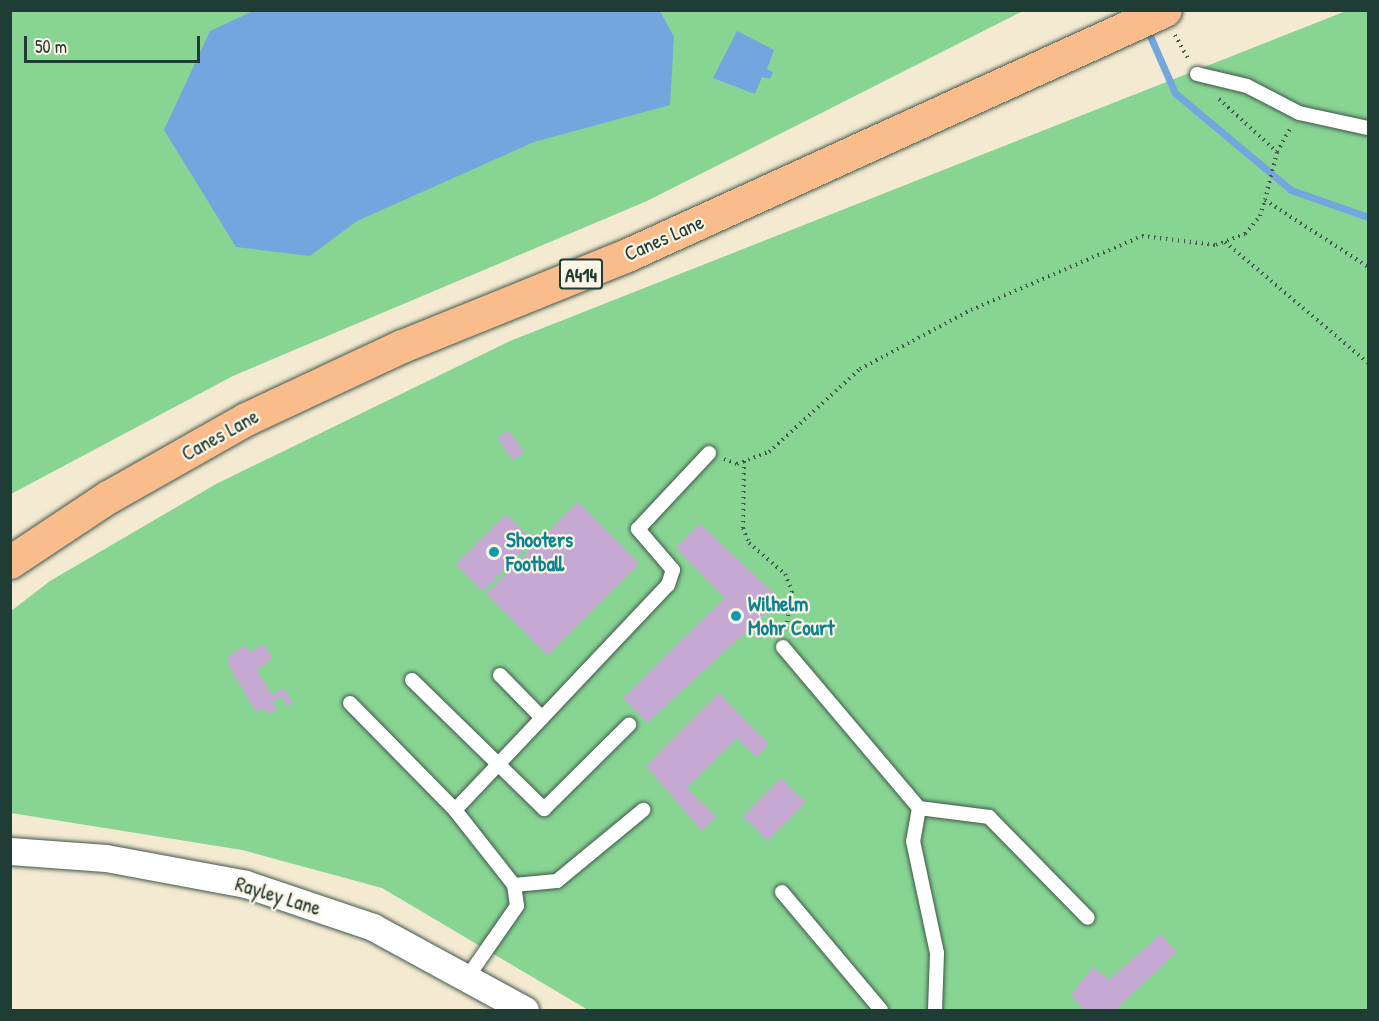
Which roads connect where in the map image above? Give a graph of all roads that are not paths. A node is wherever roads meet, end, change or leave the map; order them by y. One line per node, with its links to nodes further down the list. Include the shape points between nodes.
1 (1169, 21): 5 (highway, Canes Lane / A414, via 625,256 402,346 267,410 108,497)
2 (1197, 74): 3 (lane, via 1247,86 1299,113)
3 (1368, 128)
4 (709, 453): 10 (lane, via 638,530 673,570 668,585)
5 (10, 562)
6 (783, 647): 13 (lane)
7 (500, 675): 10 (lane)
8 (412, 680): 12 (lane)
9 (350, 703): 14 (lane)
10 (542, 718): 12 (lane)
11 (629, 725): 12 (lane, via 544,809)
12 (498, 765): 14 (lane)
13 (919, 808): 19 (lane, via 990,817); 23 (lane, via 913,841 937,953)
14 (455, 810): 17 (lane)
15 (643, 810): 17 (lane, via 557,881)
16 (10, 851): 20 (street, Rayley Lane, via 106,858 246,884 373,927)
17 (514, 885): 20 (lane, via 517,906)
18 (782, 892): 22 (lane)
19 (1088, 918)
20 (469, 975): 21 (street, Rayley Lane)
21 (525, 1011)
22 (881, 1011)
23 (935, 1011)

